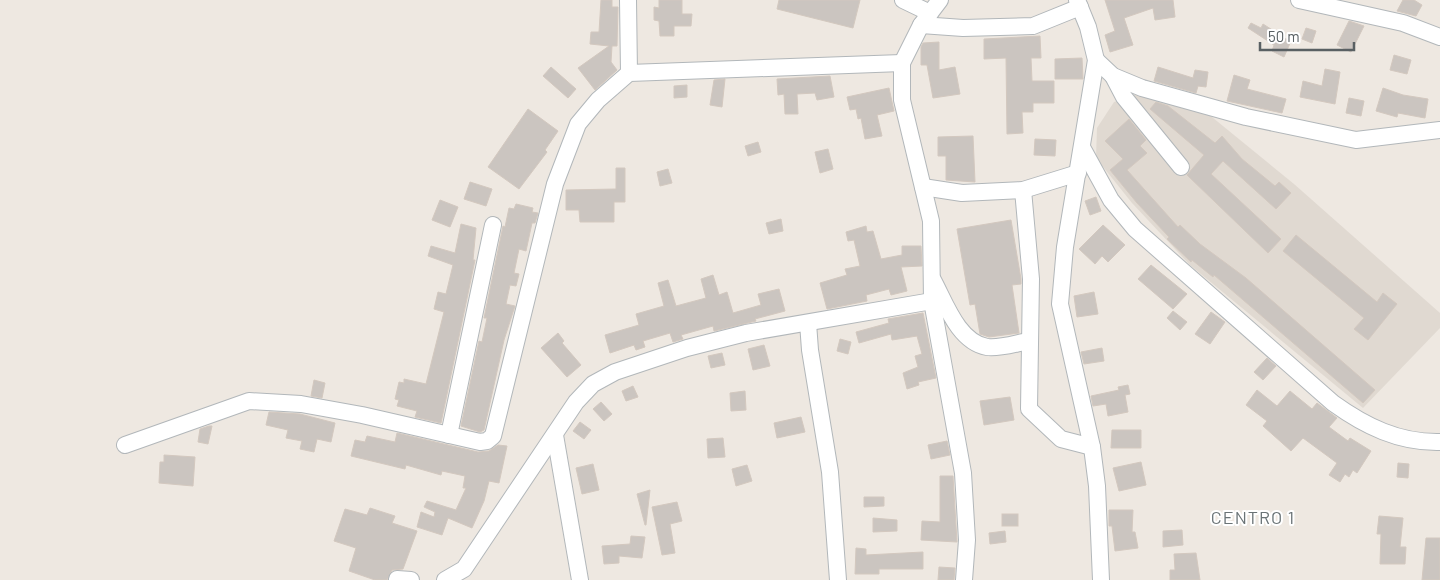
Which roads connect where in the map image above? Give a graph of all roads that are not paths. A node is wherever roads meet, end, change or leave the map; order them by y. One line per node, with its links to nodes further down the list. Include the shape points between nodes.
1 (628, 0): 10 (street)
2 (903, 0): 6 (street)
3 (940, 0): 6 (street)
4 (1299, 0): 7 (street, via 1403,23)
5 (1079, 4): 6 (street, via 1033,26 962,28); 8 (street)
6 (925, 19): 9 (street)
7 (1440, 37)
8 (1096, 60): 11 (street); 13 (street)
9 (902, 63): 10 (street); 16 (street, via 902,100)
10 (629, 73): 23 (street, via 598,100 578,124 555,184 493,436 480,442)
11 (1113, 76): 12 (street, via 1142,88 1246,117 1356,140); 14 (street, via 1124,97)
12 (1440, 130)
13 (1083, 149): 15 (street); 25 (street, via 1111,200 1135,229 1332,403 1385,434)
14 (1181, 166)
15 (1078, 173): 17 (street); 27 (street, via 1065,247 1060,304)
16 (923, 187): 17 (street, via 962,193); 19 (street, via 931,221)
17 (1023, 190): 22 (street, via 1031,279)
18 (493, 224): 23 (street)
19 (932, 278): 20 (street); 22 (street, via 960,329 973,342 988,348)
20 (932, 302): 21 (street); 33 (street, via 963,473)
21 (808, 323): 24 (street, via 746,333 686,348 615,372 587,390); 32 (street, via 830,472)
22 (1029, 341): 27 (street, via 1029,409 1062,439)
23 (449, 435): 26 (street, via 301,404 249,401)
24 (555, 435): 30 (street, via 464,569); 31 (street)
25 (1440, 442)
26 (125, 445)
27 (1092, 447): 34 (street)
28 (397, 579): 29 (street)
29 (411, 580)
30 (446, 580)
31 (580, 580)
32 (838, 580)
33 (964, 580)
34 (1101, 580)

